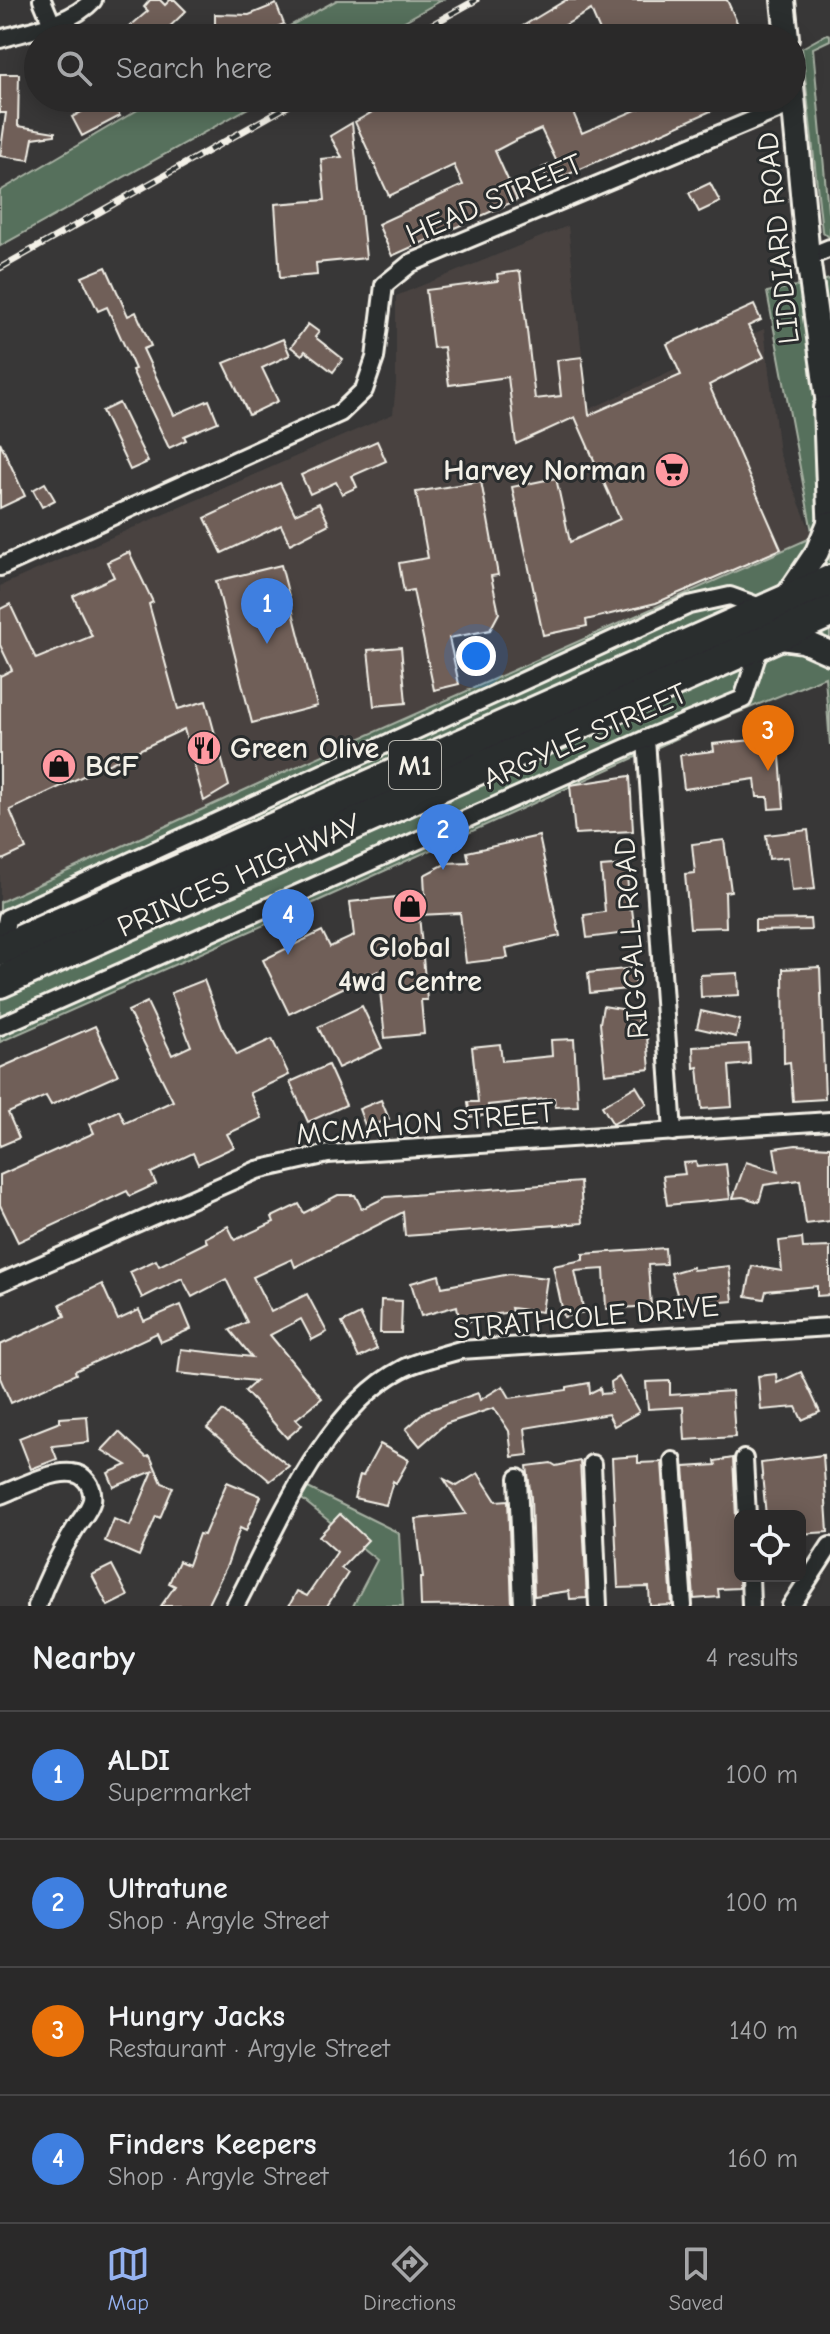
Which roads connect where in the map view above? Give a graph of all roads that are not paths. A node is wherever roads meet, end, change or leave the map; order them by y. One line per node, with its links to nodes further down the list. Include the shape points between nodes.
1 (42, 0): 4 (street)
2 (93, 0): 4 (street)
3 (783, 0): 5 (street)
4 (52, 24)
5 (786, 24)
6 (24, 32): 7 (street)
7 (0, 39)
8 (752, 112): 16 (street, HEAD STREET, via 411,263 384,285 375,358 364,390 340,413)
9 (795, 112): 11 (street, LIDDIARD ROAD)
10 (830, 248): 11 (street)
11 (808, 257): 12 (street, LIDDIARD ROAD)
12 (824, 383): 13 (street, LIDDIARD ROAD); 14 (street, LIDDIARD ROAD)
13 (830, 420)
14 (829, 523): 15 (street, LIDDIARD ROAD); 19 (street, via 817,552)
15 (830, 537)
16 (0, 567)
17 (830, 581): 19 (highway, PRINCES HIGHWAY / M1)
18 (830, 612): 19 (highway, PRINCES HIGHWAY / M1)
19 (771, 622): 20 (street); 21 (street, ARGYLE STREET, via 743,699); 22 (highway, PRINCES HIGHWAY / M1); 23 (highway, PRINCES HIGHWAY / M1)
20 (830, 653)
21 (646, 739): 24 (street, ARGYLE STREET); 26 (street, RIGGALL ROAD)
22 (1, 950)
23 (0, 982)
24 (0, 1026)
25 (830, 1121): 26 (street, MCMAHON STREET)
26 (673, 1132): 27 (street, MCMAHON STREET, via 296,1159 257,1170)
27 (0, 1283)
28 (830, 1327): 38 (street, STRATHCOLE DRIVE, via 460,1350 403,1368 366,1392 334,1429)
29 (744, 1459): 34 (street)
30 (673, 1461): 41 (street)
31 (592, 1464): 40 (street)
32 (518, 1478): 39 (street)
33 (0, 1495): 37 (street, via 71,1472 90,1484 88,1510 59,1556)
34 (747, 1510)
35 (830, 1546): 43 (street)
36 (750, 1582): 42 (street)
37 (37, 1606)
38 (235, 1606)
39 (523, 1606)
40 (598, 1606)
41 (683, 1606)
42 (751, 1606)
43 (791, 1606)

